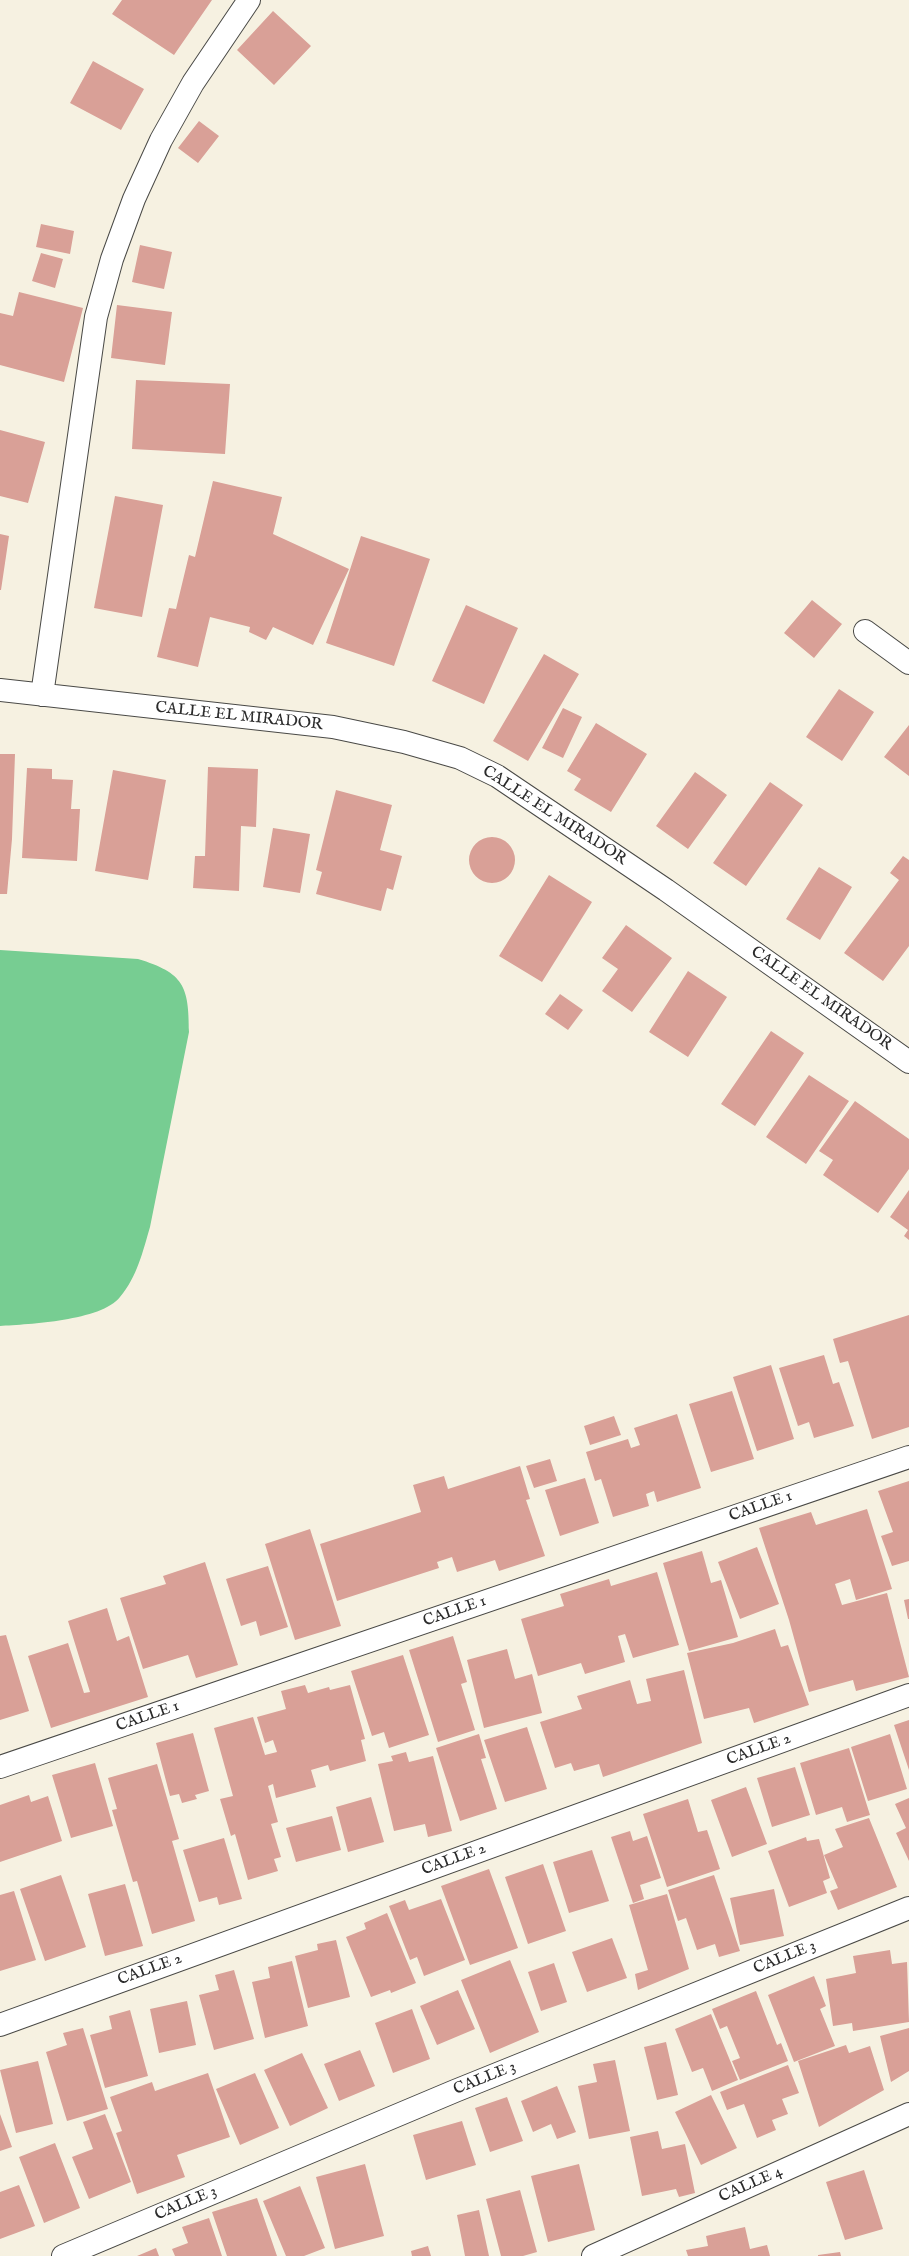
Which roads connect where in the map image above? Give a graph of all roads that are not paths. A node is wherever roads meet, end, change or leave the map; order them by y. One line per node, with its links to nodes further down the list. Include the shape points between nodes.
1 (249, 0): 5 (street, via 194,83 162,140 134,199 112,260 96,317)
2 (865, 631): 3 (street)
3 (909, 663)
4 (0, 690): 5 (street, CALLE EL MIRADOR)
5 (42, 695): 6 (street, CALLE EL MIRADOR, via 333,727 404,742 460,758 497,776 666,890)
6 (909, 1062)
7 (909, 1457): 9 (street, CALLE 1)
8 (909, 1696): 11 (street, CALLE 2)
9 (0, 1767)
10 (909, 1908): 13 (street, CALLE 3, via 448,2094)
11 (0, 2025)
12 (909, 2114): 14 (street, CALLE 4)
13 (63, 2256)
14 (593, 2256)

